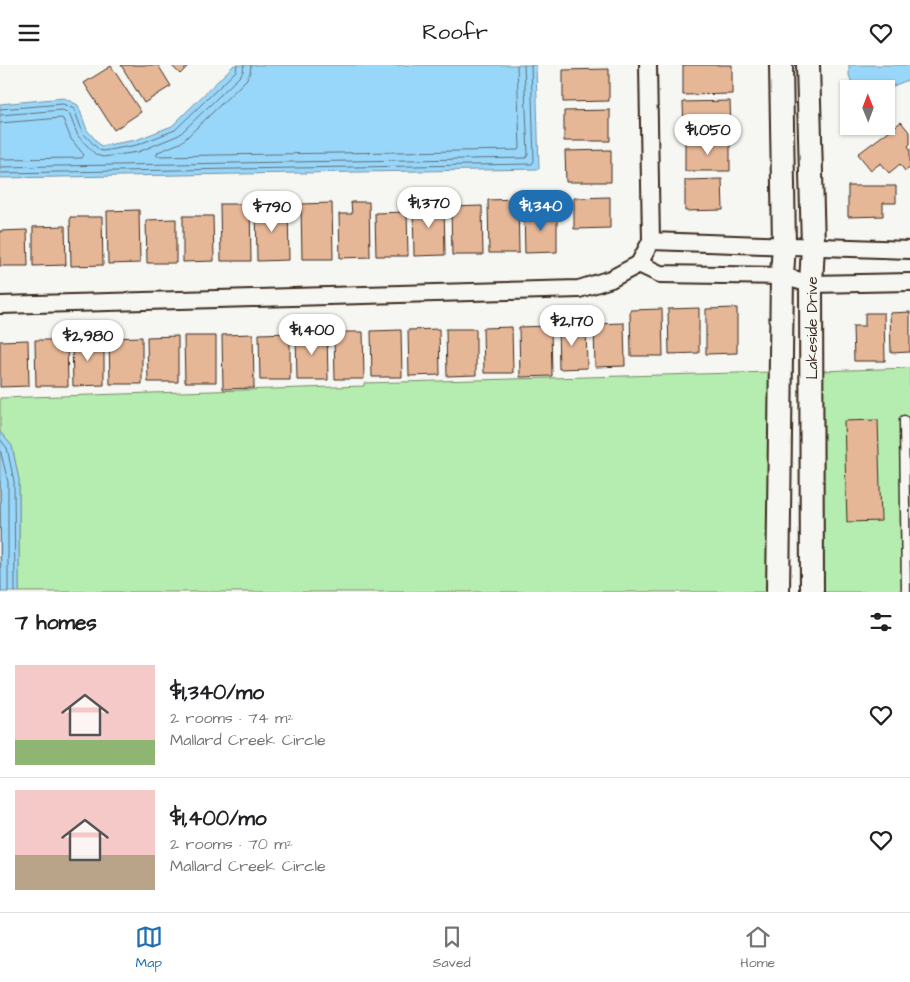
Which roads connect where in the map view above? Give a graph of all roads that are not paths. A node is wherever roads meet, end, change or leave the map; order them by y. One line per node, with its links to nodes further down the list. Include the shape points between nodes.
1 (648, 65): 4 (street)
2 (781, 65): 5 (street, Lakeside Drive)
3 (808, 65): 6 (street, Lakeside Drive)
4 (651, 241): 5 (street); 8 (street)
5 (784, 245): 6 (street); 9 (street, Lakeside Drive)
6 (813, 246): 7 (street); 11 (street, Lakeside Drive)
7 (910, 249)
8 (639, 264): 9 (street, via 660,274); 12 (street, via 611,279 578,289)
9 (782, 276): 11 (street); 14 (street, Lakeside Drive)
10 (910, 282): 11 (street)
11 (811, 283): 15 (street, Lakeside Drive)
12 (0, 305)
13 (904, 421): 16 (lane)
14 (778, 592)
15 (812, 592)
16 (906, 592)

